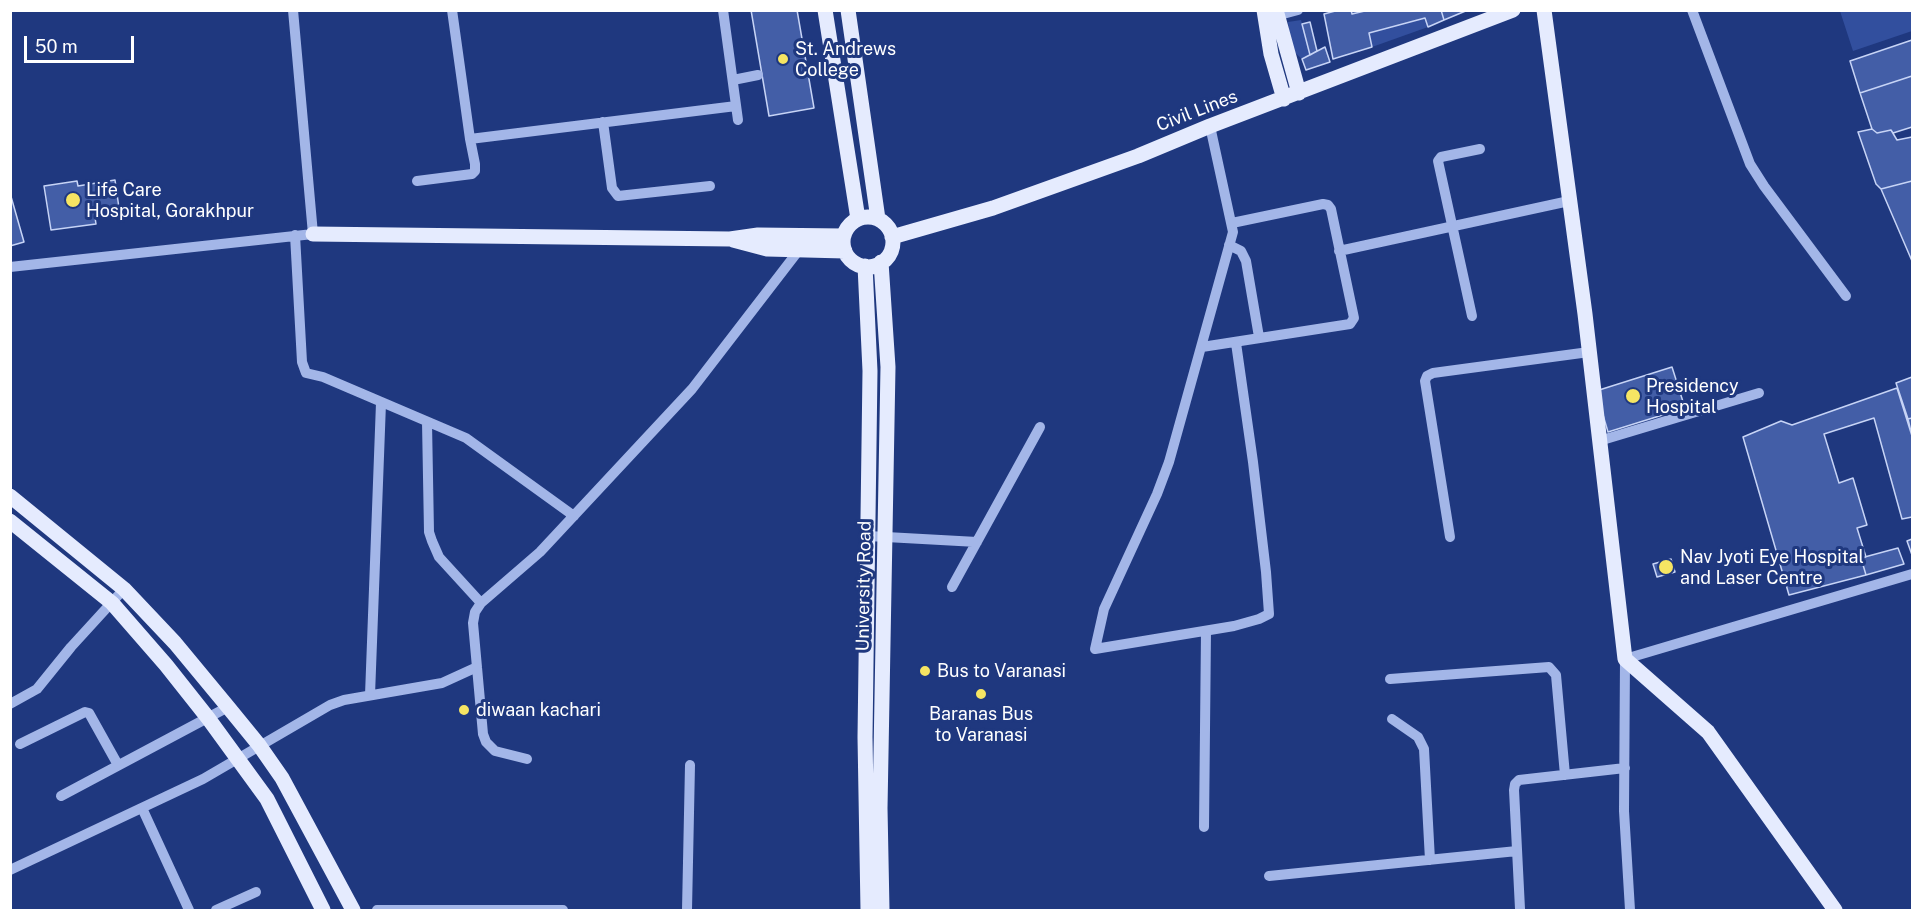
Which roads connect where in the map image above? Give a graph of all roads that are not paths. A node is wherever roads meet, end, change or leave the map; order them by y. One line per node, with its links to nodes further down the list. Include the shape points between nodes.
1 (293, 10): 27 (street)
2 (452, 10): 18 (street)
3 (723, 10): 12 (street)
4 (825, 10): 23 (main road)
5 (848, 10): 24 (main road)
6 (1298, 10): 10 (street)
7 (1513, 10): 13 (main road, Civil Lines)
8 (1544, 10): 22 (main road)
9 (1692, 10): 38 (street, via 1750,164)
10 (1270, 14): 13 (main road)
11 (759, 75): 12 (street)
12 (733, 80): 14 (street)
13 (1292, 96): 17 (main road, Civil Lines)
14 (736, 106): 15 (street); 16 (street)
15 (738, 120)
16 (603, 122): 18 (street); 21 (street, via 612,188 618,196)
17 (1210, 126): 25 (street); 29 (main road, Civil Lines, via 993,208)
18 (470, 139): 20 (street, via 475,164 472,174)
19 (1480, 149): 26 (street, via 1441,157 1438,161)
20 (417, 182)
21 (710, 186)
22 (1569, 201): 26 (street); 43 (main road)
23 (858, 219): 24 (main road); 31 (main road, via 846,229)
24 (878, 219): 29 (main road)
25 (1232, 223): 32 (street); 34 (street, via 1323,204 1331,209)
26 (1453, 226): 34 (street); 39 (street)
27 (313, 234): 28 (street); 30 (main road)
28 (295, 235): 37 (street); 45 (street, via 302,362 306,373)
29 (892, 237): 35 (main road, via 891,249)
30 (730, 239): 31 (main road, via 758,234); 33 (main road, via 767,249)
31 (844, 244): 33 (main road); 36 (main road, via 850,259)
32 (1229, 245): 40 (street, via 1241,251 1246,261); 42 (street)
33 (799, 250): 50 (street, via 692,389)
34 (1339, 251): 40 (street, via 1354,322)
35 (881, 262): 36 (main road); 53 (main road, University Road, via 888,367)
36 (865, 266): 52 (main road, University Road, via 870,371)
37 (10, 267)
38 (1846, 296)
39 (1472, 316)
40 (1259, 338): 41 (street)
41 (1236, 342): 42 (street); 61 (street, via 1269,614)
42 (1202, 347): 61 (street, via 1169,462 1108,600 1095,649)
43 (1589, 352): 48 (main road); 54 (street, via 1427,376)
44 (1759, 393): 48 (street)
45 (381, 403): 46 (street); 65 (street)
46 (427, 422): 50 (street, via 485,450); 60 (street, via 429,532 439,557)
47 (1040, 427): 55 (street)
48 (1599, 441): 62 (main road)
49 (10, 496): 58 (main road)
50 (574, 516): 60 (street)
51 (10, 521): 59 (main road)
52 (868, 536): 53 (street); 94 (main road, University Road, via 865,737)
53 (885, 537): 55 (street); 95 (main road, University Road)
54 (1450, 537)
55 (977, 542): 57 (street)
56 (1912, 573): 62 (street)
57 (952, 587)
58 (124, 589): 59 (street); 67 (main road)
59 (112, 603): 66 (street, via 37,688); 68 (main road)
60 (482, 603): 63 (street, via 473,623)
61 (1206, 631): 80 (street)
62 (1625, 659): 76 (street); 97 (main road, via 1708,732)
63 (477, 667): 65 (street, via 442,682); 73 (street, via 486,742 495,751)
64 (1390, 679): 77 (street, via 1549,667 1556,675)
65 (370, 695): 71 (street, via 330,705)
66 (10, 704)
67 (228, 707): 68 (street); 71 (main road)
68 (208, 718): 72 (main road); 74 (street)
69 (1392, 718): 82 (street, via 1418,736 1424,749)
70 (20, 744): 74 (street, via 85,712)
71 (260, 745): 72 (street); 90 (main road)
72 (237, 759): 79 (street); 89 (main road, via 267,799)
73 (527, 759)
74 (118, 765): 78 (street)
75 (690, 765): 93 (street)
76 (1625, 768): 77 (street); 96 (street)
77 (1564, 775): 81 (street, via 1519,780 1515,784)
78 (61, 796)
79 (142, 808): 83 (street); 87 (street)
80 (1204, 827)
81 (1517, 851): 82 (street); 86 (street)
82 (1430, 860): 84 (street)
83 (10, 870)
84 (1269, 876)
85 (256, 892): 88 (street)
86 (1520, 909)
87 (189, 910)
88 (216, 910)
89 (323, 910)
90 (353, 910)
91 (377, 910): 92 (street)
92 (563, 910)
93 (687, 910)
94 (868, 910)
95 (882, 910)
96 (1630, 910)
97 (1835, 910)

